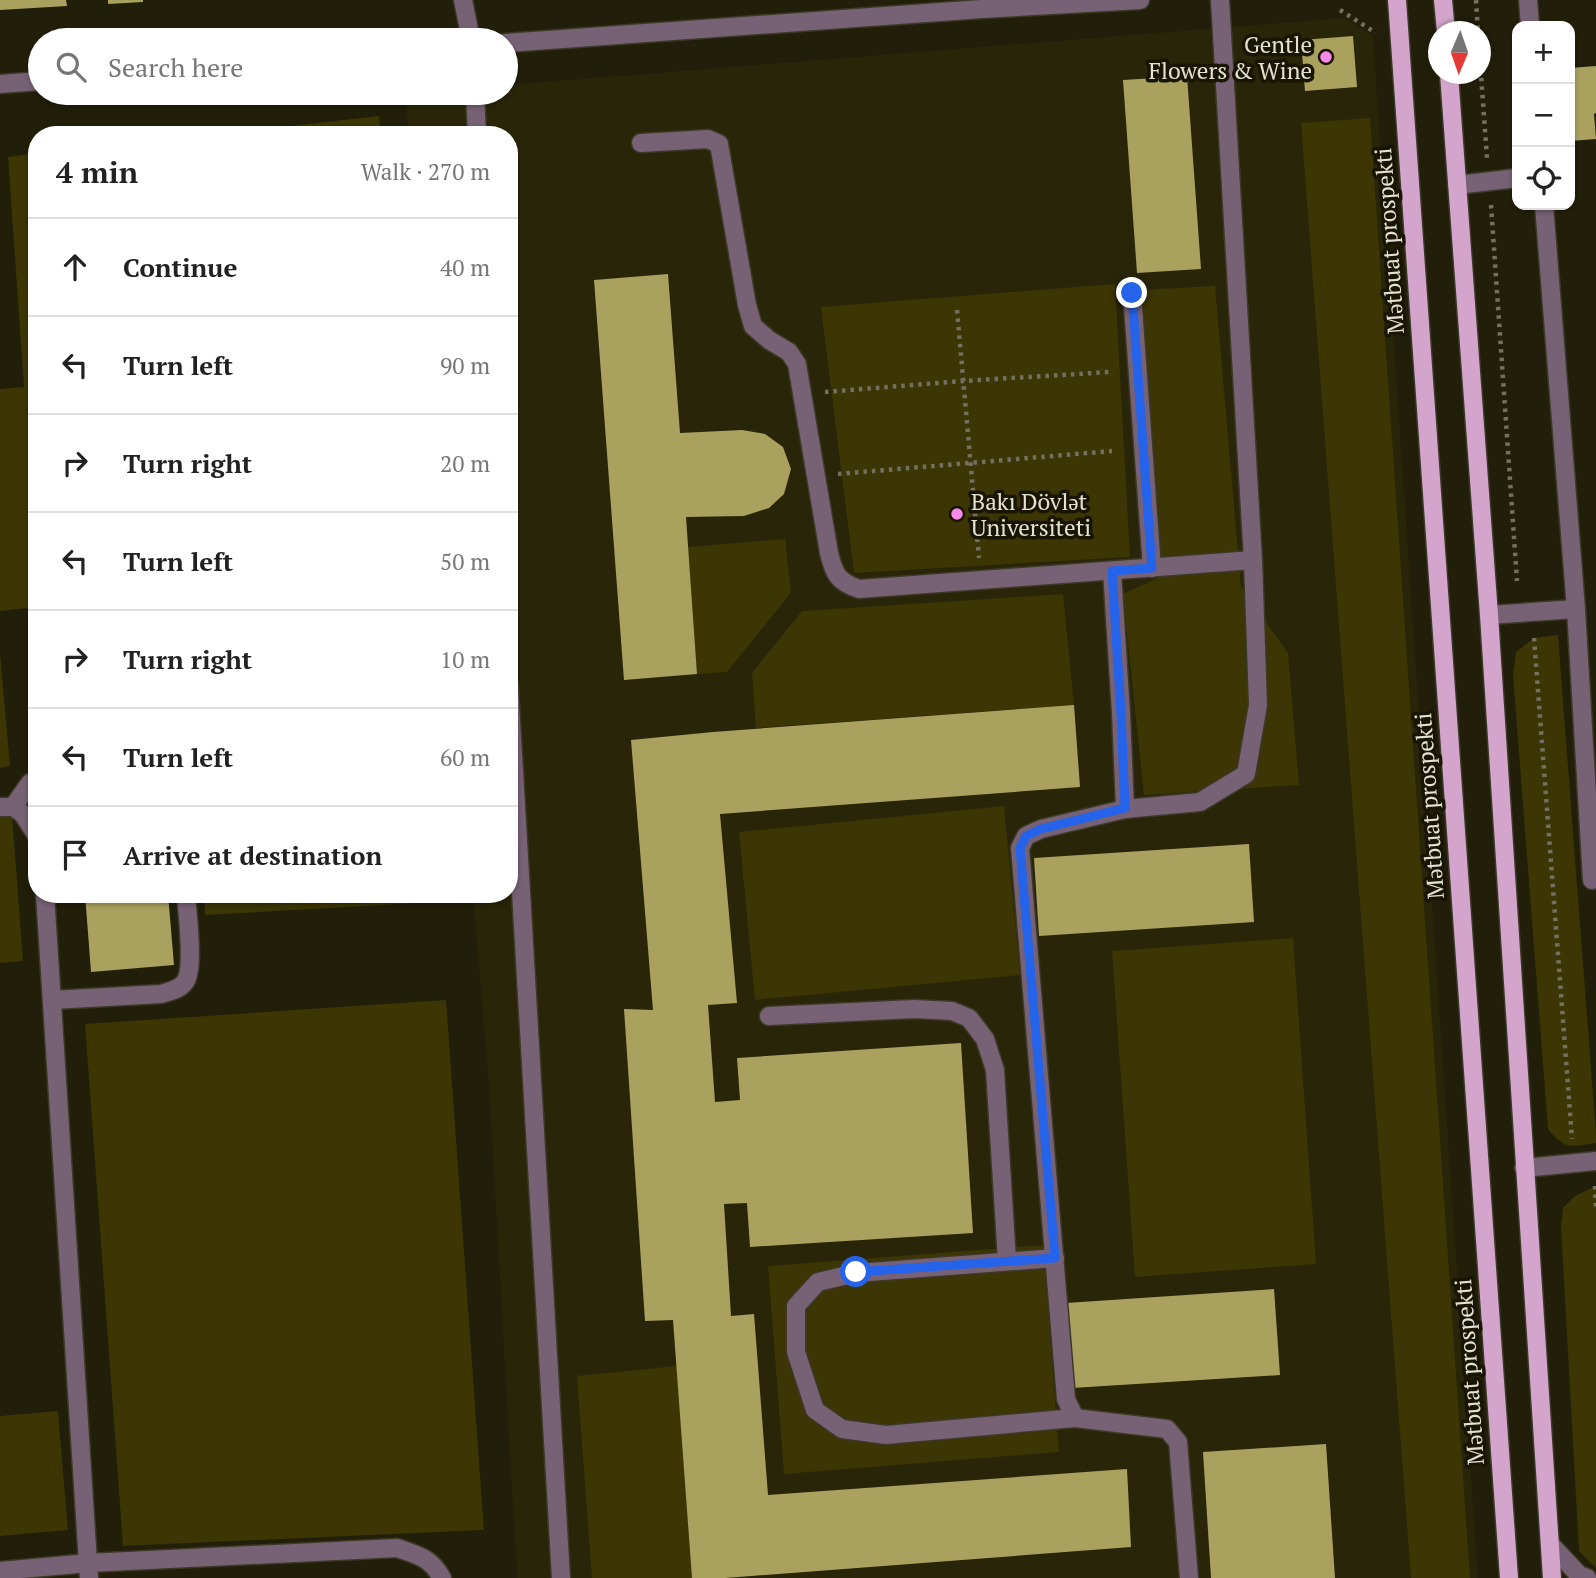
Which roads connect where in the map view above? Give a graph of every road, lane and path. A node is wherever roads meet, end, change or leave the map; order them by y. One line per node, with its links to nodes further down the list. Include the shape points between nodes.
1 (464, 0): 13 (street)
2 (1140, 0): 8 (street)
3 (1220, 0): 35 (street)
4 (1397, 0): 67 (main road, Mətbuat prospekti)
5 (1443, 0): 10 (main road)
6 (1476, 0): 11 (path)
7 (1528, 0): 12 (street)
8 (982, 5): 15 (street)
9 (1340, 10): 14 (path)
10 (1444, 21)
11 (1477, 21)
12 (1530, 21)
13 (469, 28)
14 (1377, 34)
15 (518, 42)
16 (28, 82): 17 (street)
17 (0, 84)
18 (1450, 84): 25 (main road)
19 (1482, 84): 24 (path)
20 (476, 105): 21 (street)
21 (477, 126)
22 (641, 143): 31 (street, via 708,139 719,144 753,326 789,352 797,364)
23 (1512, 179): 24 (street)
24 (1489, 181): 25 (street); 39 (path)
25 (1457, 185): 41 (main road)
26 (1544, 210): 40 (street)
27 (1132, 293): 36 (street)
28 (957, 310): 30 (path)
29 (1110, 372): 30 (path)
30 (963, 381): 31 (path); 33 (path)
31 (802, 394): 34 (street)
32 (1112, 451): 33 (path)
33 (969, 463): 34 (path); 38 (path)
34 (816, 476): 38 (street, via 833,571 845,585 859,589)
35 (1253, 560): 36 (street); 45 (street, via 1258,705 1246,774 1200,802)
36 (1152, 568): 37 (street)
37 (1112, 571): 38 (street); 45 (street)
38 (981, 580)
39 (1517, 581)
40 (1576, 609): 41 (street); 48 (street)
41 (1489, 615): 55 (main road)
42 (1534, 638): 53 (path)
43 (28, 785): 44 (street)
44 (6, 807): 46 (street, via 23,814)
45 (1125, 808): 58 (street, via 1041,829 1026,836 1020,848)
46 (28, 822)
47 (518, 840): 65 (street)
48 (1592, 880)
49 (46, 903): 51 (street)
50 (187, 903): 51 (street, via 190,962 187,980 176,990)
51 (52, 1000): 63 (street)
52 (769, 1016): 59 (street, via 914,1009 952,1011 969,1018 985,1038 995,1070)
53 (1573, 1147)
54 (1596, 1161): 55 (street)
55 (1524, 1168): 61 (main road)
56 (1595, 1186): 57 (path)
57 (1596, 1210)
58 (1055, 1258): 59 (street); 60 (street, via 1066,1399)
59 (1007, 1261): 60 (street, via 856,1272 818,1282 796,1306 796,1352 815,1410 842,1429 886,1435)
60 (1075, 1418): 66 (street, via 1167,1429 1178,1441)
61 (1550, 1544): 68 (main road); 69 (street)
62 (0, 1571): 63 (street)
63 (89, 1571): 64 (street, via 397,1548 435,1564)
64 (442, 1578)
65 (561, 1578)
66 (1189, 1578)
67 (1508, 1578)
68 (1552, 1578)
69 (1587, 1578)

